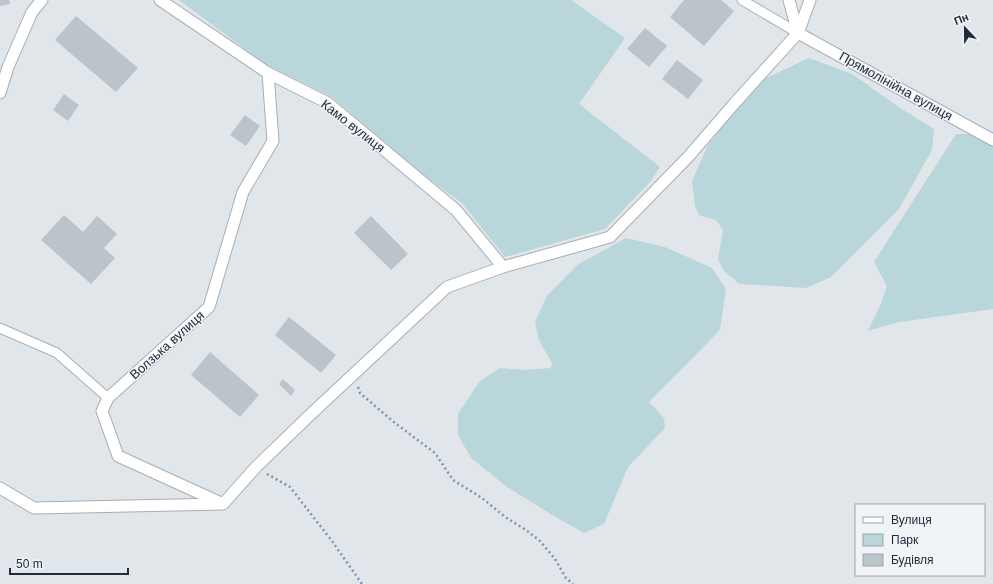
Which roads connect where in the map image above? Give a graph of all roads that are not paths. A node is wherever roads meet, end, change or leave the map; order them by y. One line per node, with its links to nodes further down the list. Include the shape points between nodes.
1 (42, 0): 7 (street, via 32,12)
2 (160, 0): 8 (street, Камо вулиця)
3 (742, 0): 6 (lane)
4 (789, 0): 6 (street)
5 (810, 0): 6 (street)
6 (798, 34): 10 (street, Прямолінійна вулиця); 11 (street, via 689,156 610,237)
7 (4, 65): 9 (street)
8 (268, 73): 11 (street, Камо вулиця, via 328,103 456,210); 13 (street, Волзька вулиця, via 273,141 243,192 209,307)
9 (0, 93)
10 (993, 140)
11 (503, 267): 15 (street, via 447,287 256,467)
12 (0, 328): 13 (lane, via 57,353)
13 (108, 398): 15 (street, via 102,411 118,456)
14 (0, 488): 15 (street, via 34,508)
15 (223, 504)

